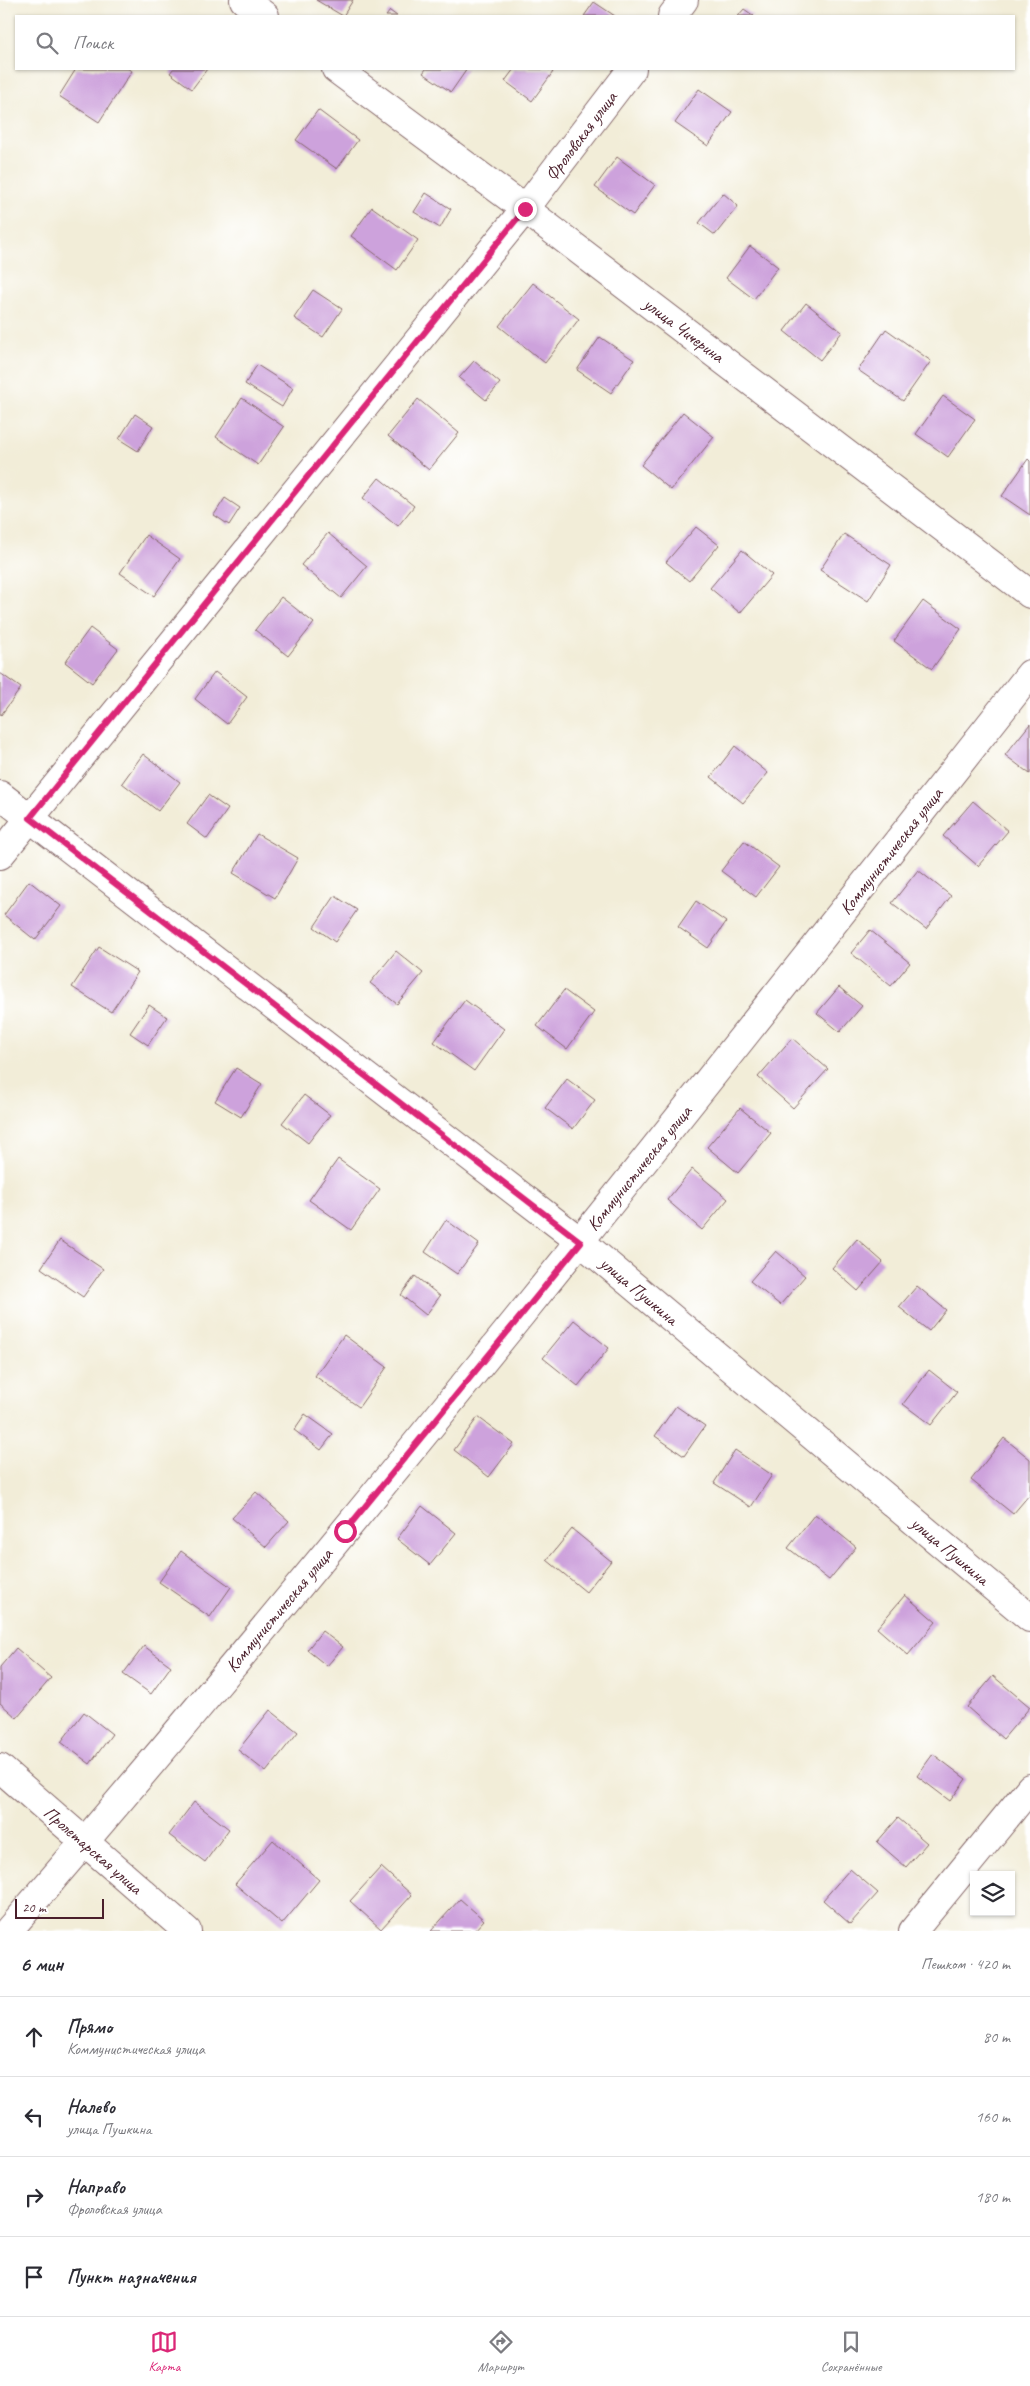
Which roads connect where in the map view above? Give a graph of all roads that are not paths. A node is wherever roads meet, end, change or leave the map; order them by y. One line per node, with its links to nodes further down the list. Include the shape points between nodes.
1 (244, 0): 3 (street)
2 (684, 0): 4 (street)
3 (264, 15)
4 (673, 15)
5 (337, 70): 7 (street, улица Чичерина)
6 (631, 70): 7 (street, Фроловская улица)
7 (525, 209): 8 (street, улица Чичерина); 11 (street, Фроловская улица)
8 (1030, 594)
9 (1030, 674): 13 (street, Коммунистическая улица)
10 (0, 795): 11 (street, улица Пушкина)
11 (30, 818): 12 (street, Фроловская улица); 13 (street, улица Пушкина)
12 (0, 856)
13 (581, 1242): 14 (street, улица Пушкина); 17 (street, Коммунистическая улица)
14 (1030, 1618)
15 (0, 1768): 17 (street, Пролетарская улица)
16 (1030, 1788): 20 (street)
17 (84, 1843): 18 (street, Коммунистическая улица); 19 (street, Пролетарская улица)
18 (8, 1931)
19 (187, 1931)
20 (913, 1931)

